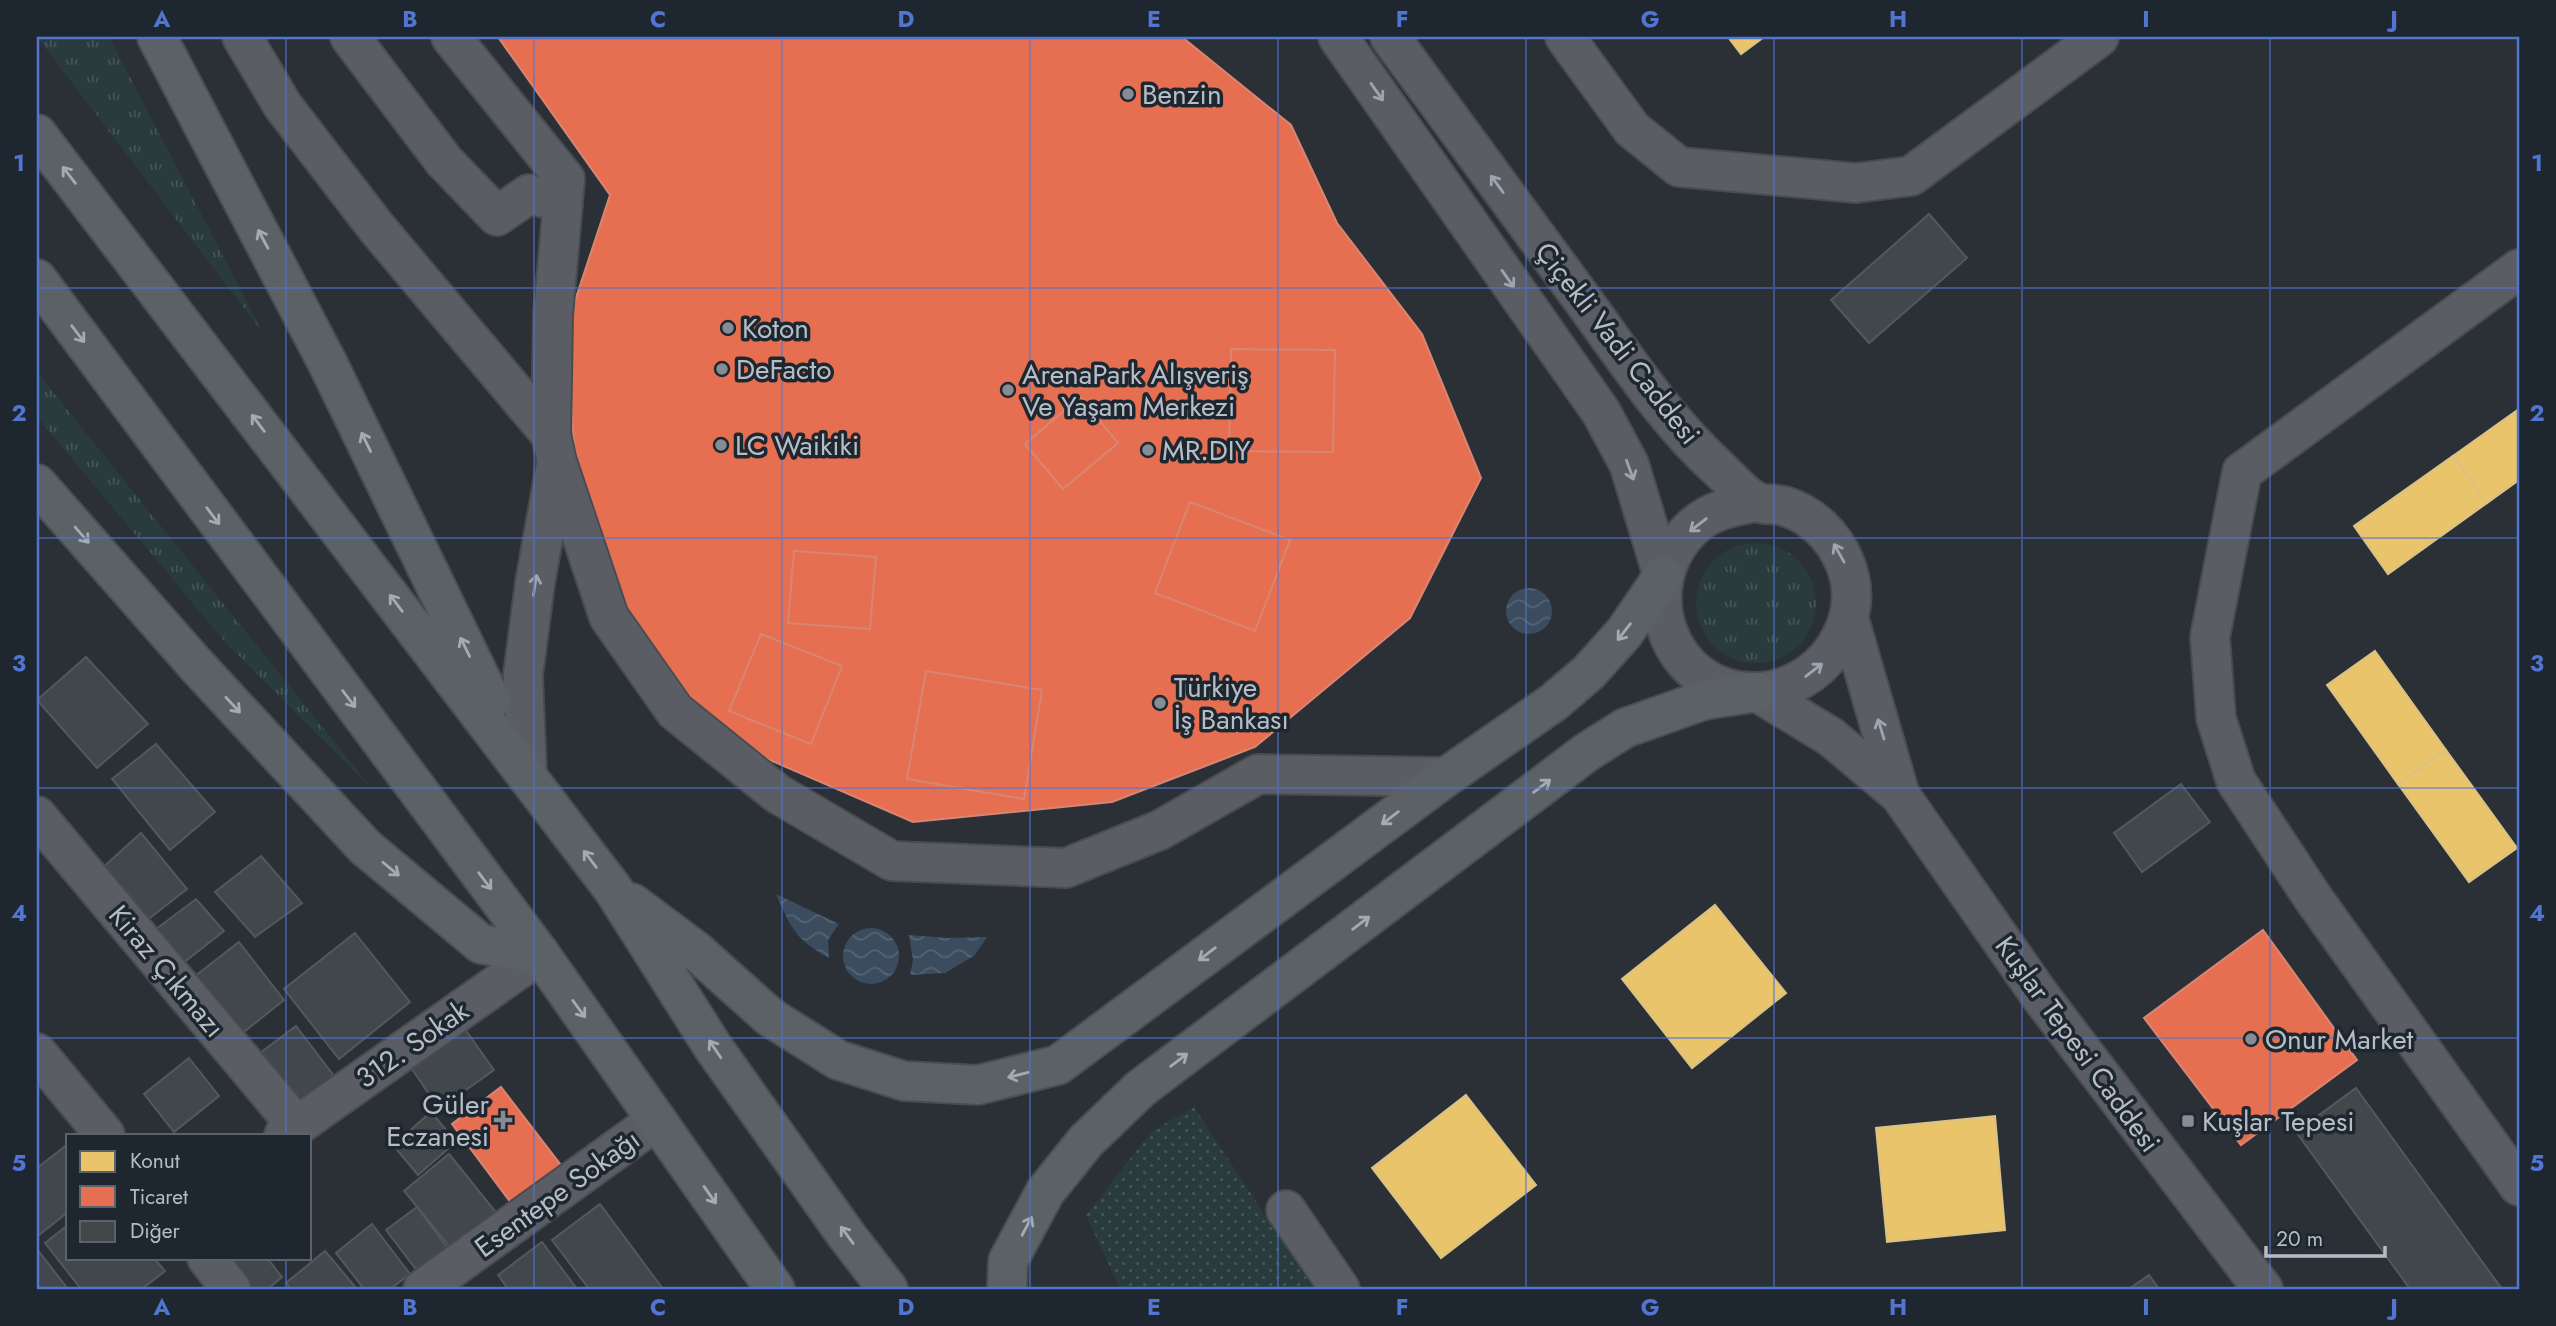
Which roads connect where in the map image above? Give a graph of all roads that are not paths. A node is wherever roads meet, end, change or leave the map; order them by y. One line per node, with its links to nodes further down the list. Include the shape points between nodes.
1 (157, 37): 19 (main road, one-way to 1, via 328,364)
2 (242, 37): 13 (street, via 283,106)
3 (350, 37): 10 (street, via 444,161 497,216 529,194)
4 (451, 37): 10 (street, via 565,178)
5 (1338, 37): 16 (street, Çiçekli Vadi Caddesi, one-way to 16, via 1601,412 1629,464)
6 (1390, 37): 15 (street, Çiçekli Vadi Caddesi, one-way to 6, via 1676,425)
7 (1565, 37): 8 (street, via 1632,128 1679,166 1856,183 1910,176)
8 (2099, 37)
9 (37, 134): 19 (main road, one-way to 9)
10 (563, 203): 13 (street, via 553,315)
11 (2519, 270): 29 (street, via 2242,472 2210,637 2216,718 2236,780 2313,898)
12 (37, 279): 24 (main road, one-way to 24)
13 (554, 449): 19 (street, one-way to 13, via 523,675); 20 (street, via 609,617 675,711 778,794 892,861 1066,868 1160,830 1258,774)
14 (37, 484): 24 (main road, one-way to 24, via 365,847 481,944)
15 (1756, 502): 16 (street, one-way to 16, via 1724,508 1696,523 1675,547); 17 (street, one-way to 15, via 1851,590 1845,562 1831,538 1810,518 1784,506)
16 (1663, 576): 18 (street, via 1661,604 1667,632 1682,657 1703,676 1728,688); 20 (main road, one-way to 20, via 1624,633 1589,672)
17 (1849, 619): 18 (street, one-way to 17, via 1788,687 1815,672 1837,648); 21 (street, Kuşlar Tepesi Caddesi, one-way to 17)
18 (1757, 692): 21 (street, Kuşlar Tepesi Caddesi, via 1831,737); 36 (main road, one-way to 18, via 1008,1261 1045,1192 1086,1141 1140,1089 1587,752 1625,729 1704,700)
19 (527, 775): 23 (main road, one-way to 19)
20 (1446, 777): 23 (main road, one-way to 23, via 1058,1065 978,1085 904,1081 838,1060 770,1017 695,950)
21 (1900, 795): 38 (street, Kuşlar Tepesi Caddesi, via 2041,997)
22 (37, 816): 27 (street, Kiraz Çıkmazı)
23 (613, 889): 35 (main road, one-way to 23, via 713,1047)
24 (540, 954): 26 (main road, one-way to 26); 27 (street, 312. Sokak)
25 (37, 1053): 28 (street)
26 (657, 1121): 33 (street, Esentepe Sokağı); 34 (main road, one-way to 34)
27 (290, 1130)
28 (104, 1134)
29 (2519, 1186)
30 (1286, 1210): 37 (street)
31 (208, 1260): 32 (street)
32 (232, 1289)
33 (423, 1289)
34 (775, 1289)
35 (888, 1289)
36 (1007, 1289)
37 (1340, 1289)
38 (2263, 1289)

